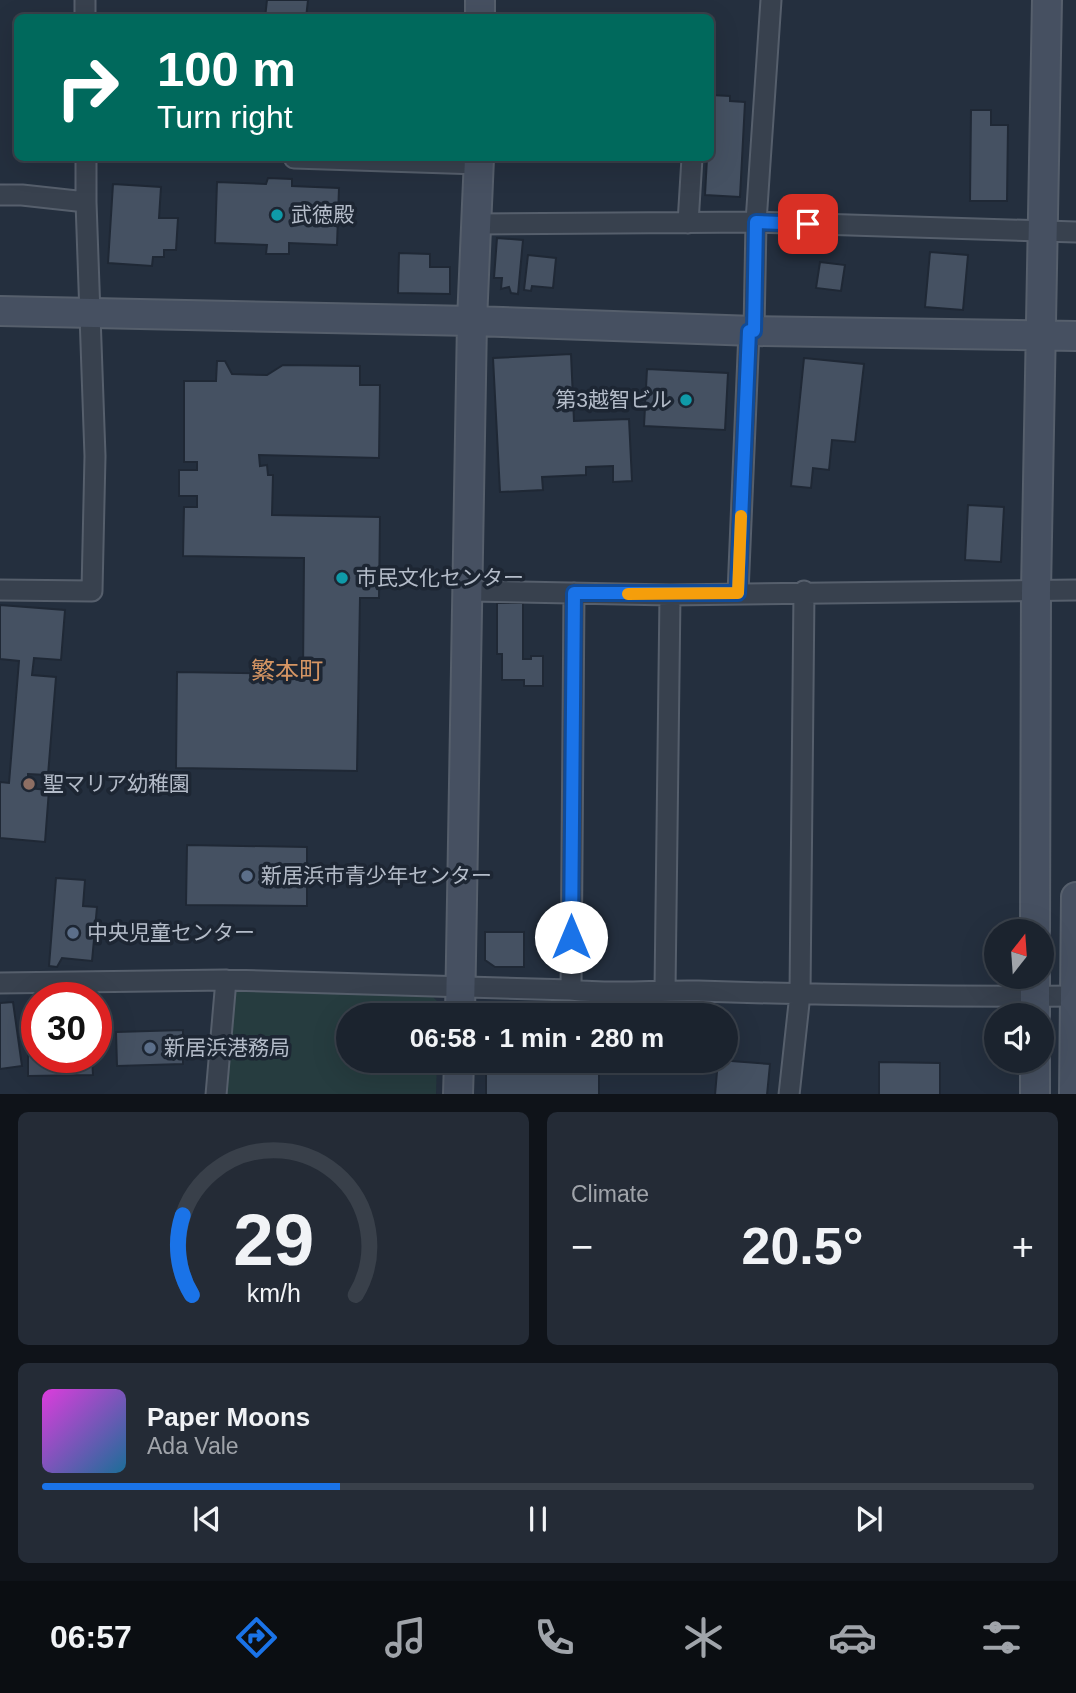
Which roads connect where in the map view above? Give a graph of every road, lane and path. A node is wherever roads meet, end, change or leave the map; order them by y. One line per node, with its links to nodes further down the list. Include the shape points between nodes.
1 (771, 0): 8 (street)
2 (1047, 0): 11 (street)
3 (86, 161): 7 (street)
4 (479, 161): 10 (street)
5 (692, 161): 9 (street)
6 (0, 195): 7 (street)
7 (86, 202): 14 (street)
8 (756, 222): 9 (street); 11 (street); 16 (street)
9 (688, 223): 10 (street)
10 (476, 224): 15 (street)
11 (1043, 231): 12 (street); 17 (street)
12 (1076, 232)
13 (0, 311): 14 (street)
14 (91, 313): 15 (street); 19 (street, via 92,590)
15 (472, 321): 16 (street); 21 (street)
16 (751, 331): 17 (street); 25 (street)
17 (1041, 335): 18 (street); 23 (street)
18 (1076, 336)
19 (0, 590)
20 (1076, 590): 23 (street)
21 (469, 591): 24 (street); 36 (street)
22 (804, 591): 23 (street); 25 (street); 33 (street)
23 (1035, 592): 28 (street)
24 (574, 593): 26 (street); 31 (street)
25 (738, 593): 26 (street)
26 (670, 594): 32 (street)
27 (1076, 897): 35 (street)
28 (1035, 919)
29 (226, 980): 30 (street); 36 (street); 39 (street)
30 (0, 983)
31 (571, 990): 32 (street); 36 (street)
32 (666, 990): 33 (street)
33 (800, 994): 34 (street); 41 (street)
34 (1035, 996): 35 (street)
35 (1075, 996): 43 (street)
36 (461, 1001)
37 (459, 1073): 40 (street)
38 (1035, 1073): 42 (street)
39 (216, 1094)
40 (458, 1094)
41 (789, 1094)
42 (1035, 1094)
43 (1074, 1094)

